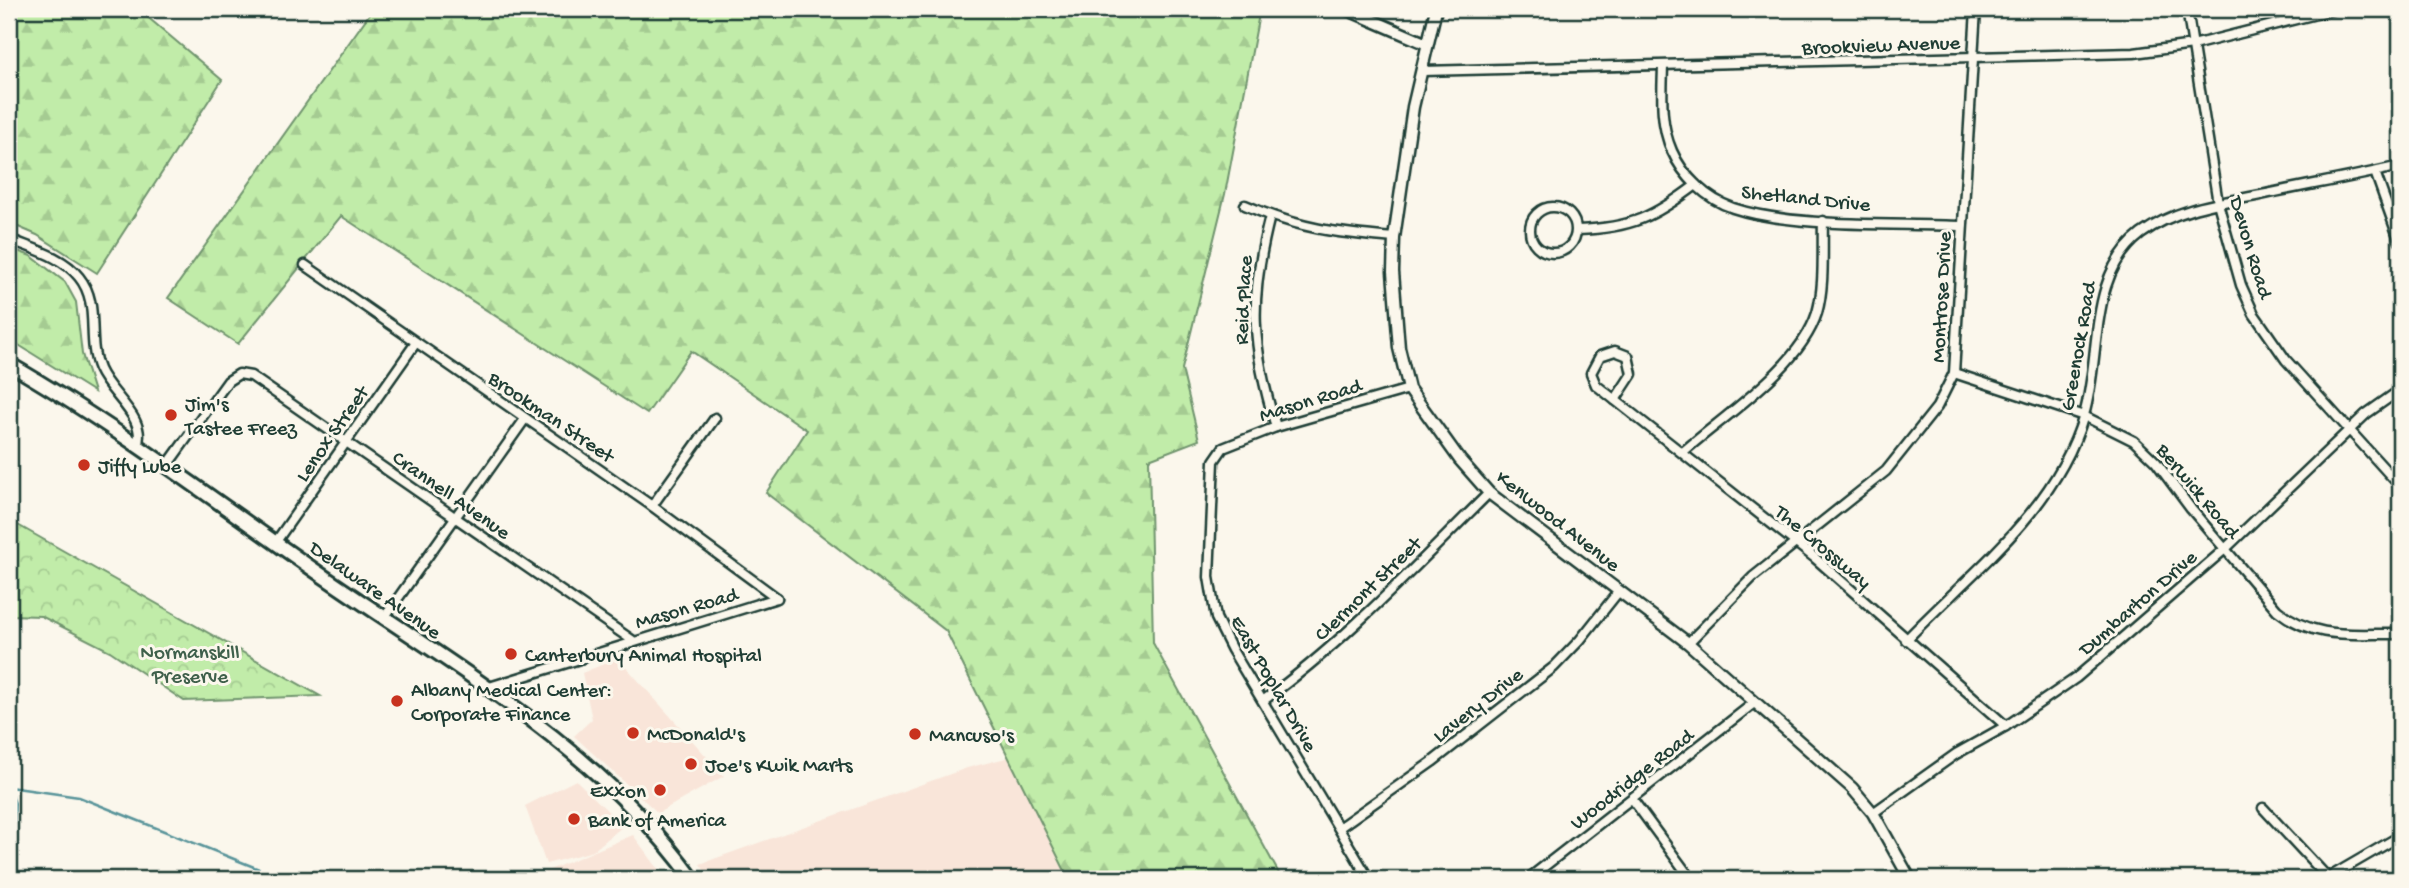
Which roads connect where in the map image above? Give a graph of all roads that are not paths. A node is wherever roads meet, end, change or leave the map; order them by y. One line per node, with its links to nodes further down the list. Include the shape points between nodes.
1 (1346, 9): 6 (street)
2 (1436, 9): 6 (street, Kenwood Avenue)
3 (1976, 9): 8 (street, Montrose Drive)
4 (2187, 9): 7 (street, Devon Road)
5 (2336, 9): 7 (street, Brookview Avenue)
6 (1427, 44): 10 (street, Kenwood Avenue)
7 (2193, 45): 8 (street, Brookview Avenue, via 2134,53); 14 (street, Devon Road)
8 (1971, 59): 9 (street, Brookview Avenue); 18 (street, Montrose Drive)
9 (1663, 67): 10 (street, Brookview Avenue); 13 (street, Shetland Drive, via 1663,123 1672,150)
10 (1422, 71): 20 (street, Kenwood Avenue)
11 (2400, 166): 12 (street, Greenock Road)
12 (2375, 172): 14 (street, Greenock Road); 22 (street)
13 (1696, 185): 17 (street, Shetland Drive, via 1732,208); 19 (street, via 1662,211 1636,223)
14 (2218, 203): 30 (street, Greenock Road, via 2176,213 2154,225 2115,262 2103,293 2096,365); 34 (street, Devon Road, via 2254,314 2286,360)
15 (1245, 205): 16 (street)
16 (1270, 216): 20 (street, via 1333,232); 33 (street, Reid Place, via 1256,292 1255,342)
17 (1823, 221): 18 (street, Shetland Drive); 38 (street, via 1819,303 1803,343)
18 (1961, 226): 26 (street, Montrose Drive)
19 (1578, 230): 19 (street, via 1571,212 1558,207 1538,215 1529,229 1533,245 1552,254 1567,248)
20 (1394, 238): 27 (street, Kenwood Avenue, via 1399,348)
21 (9, 239): 36 (street, via 62,262 84,284 93,310 97,365 110,390 138,424)
22 (2400, 242)
23 (305, 265): 24 (street, Brookman Street)
24 (415, 344): 32 (street, Brookman Street); 35 (street, Lenox Street)
25 (9, 364): 36 (main road, Delaware Avenue)
26 (1954, 373): 30 (street, Berwick Road); 45 (street, Montrose Drive, via 1937,407 1902,453 1858,495)
27 (1409, 388): 33 (street, Mason Road); 41 (street, Kenwood Avenue)
28 (2400, 390): 34 (street, Dumbarton Drive)
29 (1615, 400): 29 (street, The Crossway, via 1591,373 1600,356 1615,351 1628,356 1632,374); 38 (street, The Crossway)
30 (2084, 416): 46 (street, Berwick Road, via 2134,441); 52 (street, Greenock Road, via 2040,501 1992,558)
31 (715, 418): 42 (street)
32 (525, 419): 42 (street, Brookman Street); 43 (street)
33 (1276, 427): 37 (street, Mason Road)
34 (2349, 429): 40 (street, Devon Road); 46 (street, Dumbarton Drive)
35 (347, 442): 39 (street, Crannell Avenue, via 251,376 239,374 228,381); 43 (street, Crannell Avenue); 44 (street, Lenox Street)
36 (137, 446): 39 (main road, Delaware Avenue)
37 (1223, 448): 55 (street, East Poplar Drive, via 1214,461 1211,600 1232,650)
38 (1683, 452): 45 (street, The Crossway)
39 (166, 467): 44 (main road, Delaware Avenue)
40 (2400, 486)
41 (1489, 493): 47 (street, Kenwood Avenue); 55 (street, Clermont Street, via 1331,649)
42 (652, 506): 48 (street, Brookman Street)
43 (455, 517): 49 (street); 51 (street, Crannell Avenue)
44 (275, 542): 49 (main road, Delaware Avenue)
45 (1794, 544): 52 (street, The Crossway); 53 (street, Montrose Drive, via 1753,577)
46 (2225, 549): 50 (street, Berwick Road, via 2277,610 2294,623 2312,631); 57 (street, Dumbarton Drive, via 2076,678)
47 (1619, 591): 53 (street, Kenwood Avenue); 61 (street, Lavery Drive, via 1554,667)
48 (777, 598): 51 (street, Mason Road)
49 (384, 618): 54 (main road, Delaware Avenue)
50 (2400, 634)
51 (632, 640): 54 (street, Mason Road)
52 (1906, 640): 57 (street, The Crossway)
53 (1688, 643): 56 (street, Kenwood Avenue)
54 (486, 688): 63 (main road, Delaware Avenue, via 585,761)
55 (1264, 700): 61 (street, East Poplar Drive)
56 (1754, 703): 58 (street, Woodridge Road); 60 (street, Kenwood Avenue, via 1829,766)
57 (2006, 726): 60 (street, Dumbarton Drive, via 1956,754)
58 (1633, 800): 65 (street, Woodridge Road); 66 (street)
59 (2263, 808): 68 (street)
60 (1873, 813): 67 (street, Kenwood Avenue)
61 (1340, 827): 64 (street, East Poplar Drive)
62 (2400, 836): 68 (street)
63 (693, 879)
64 (1369, 879)
65 (1528, 879)
66 (1692, 879)
67 (1910, 879)
68 (2328, 879)

